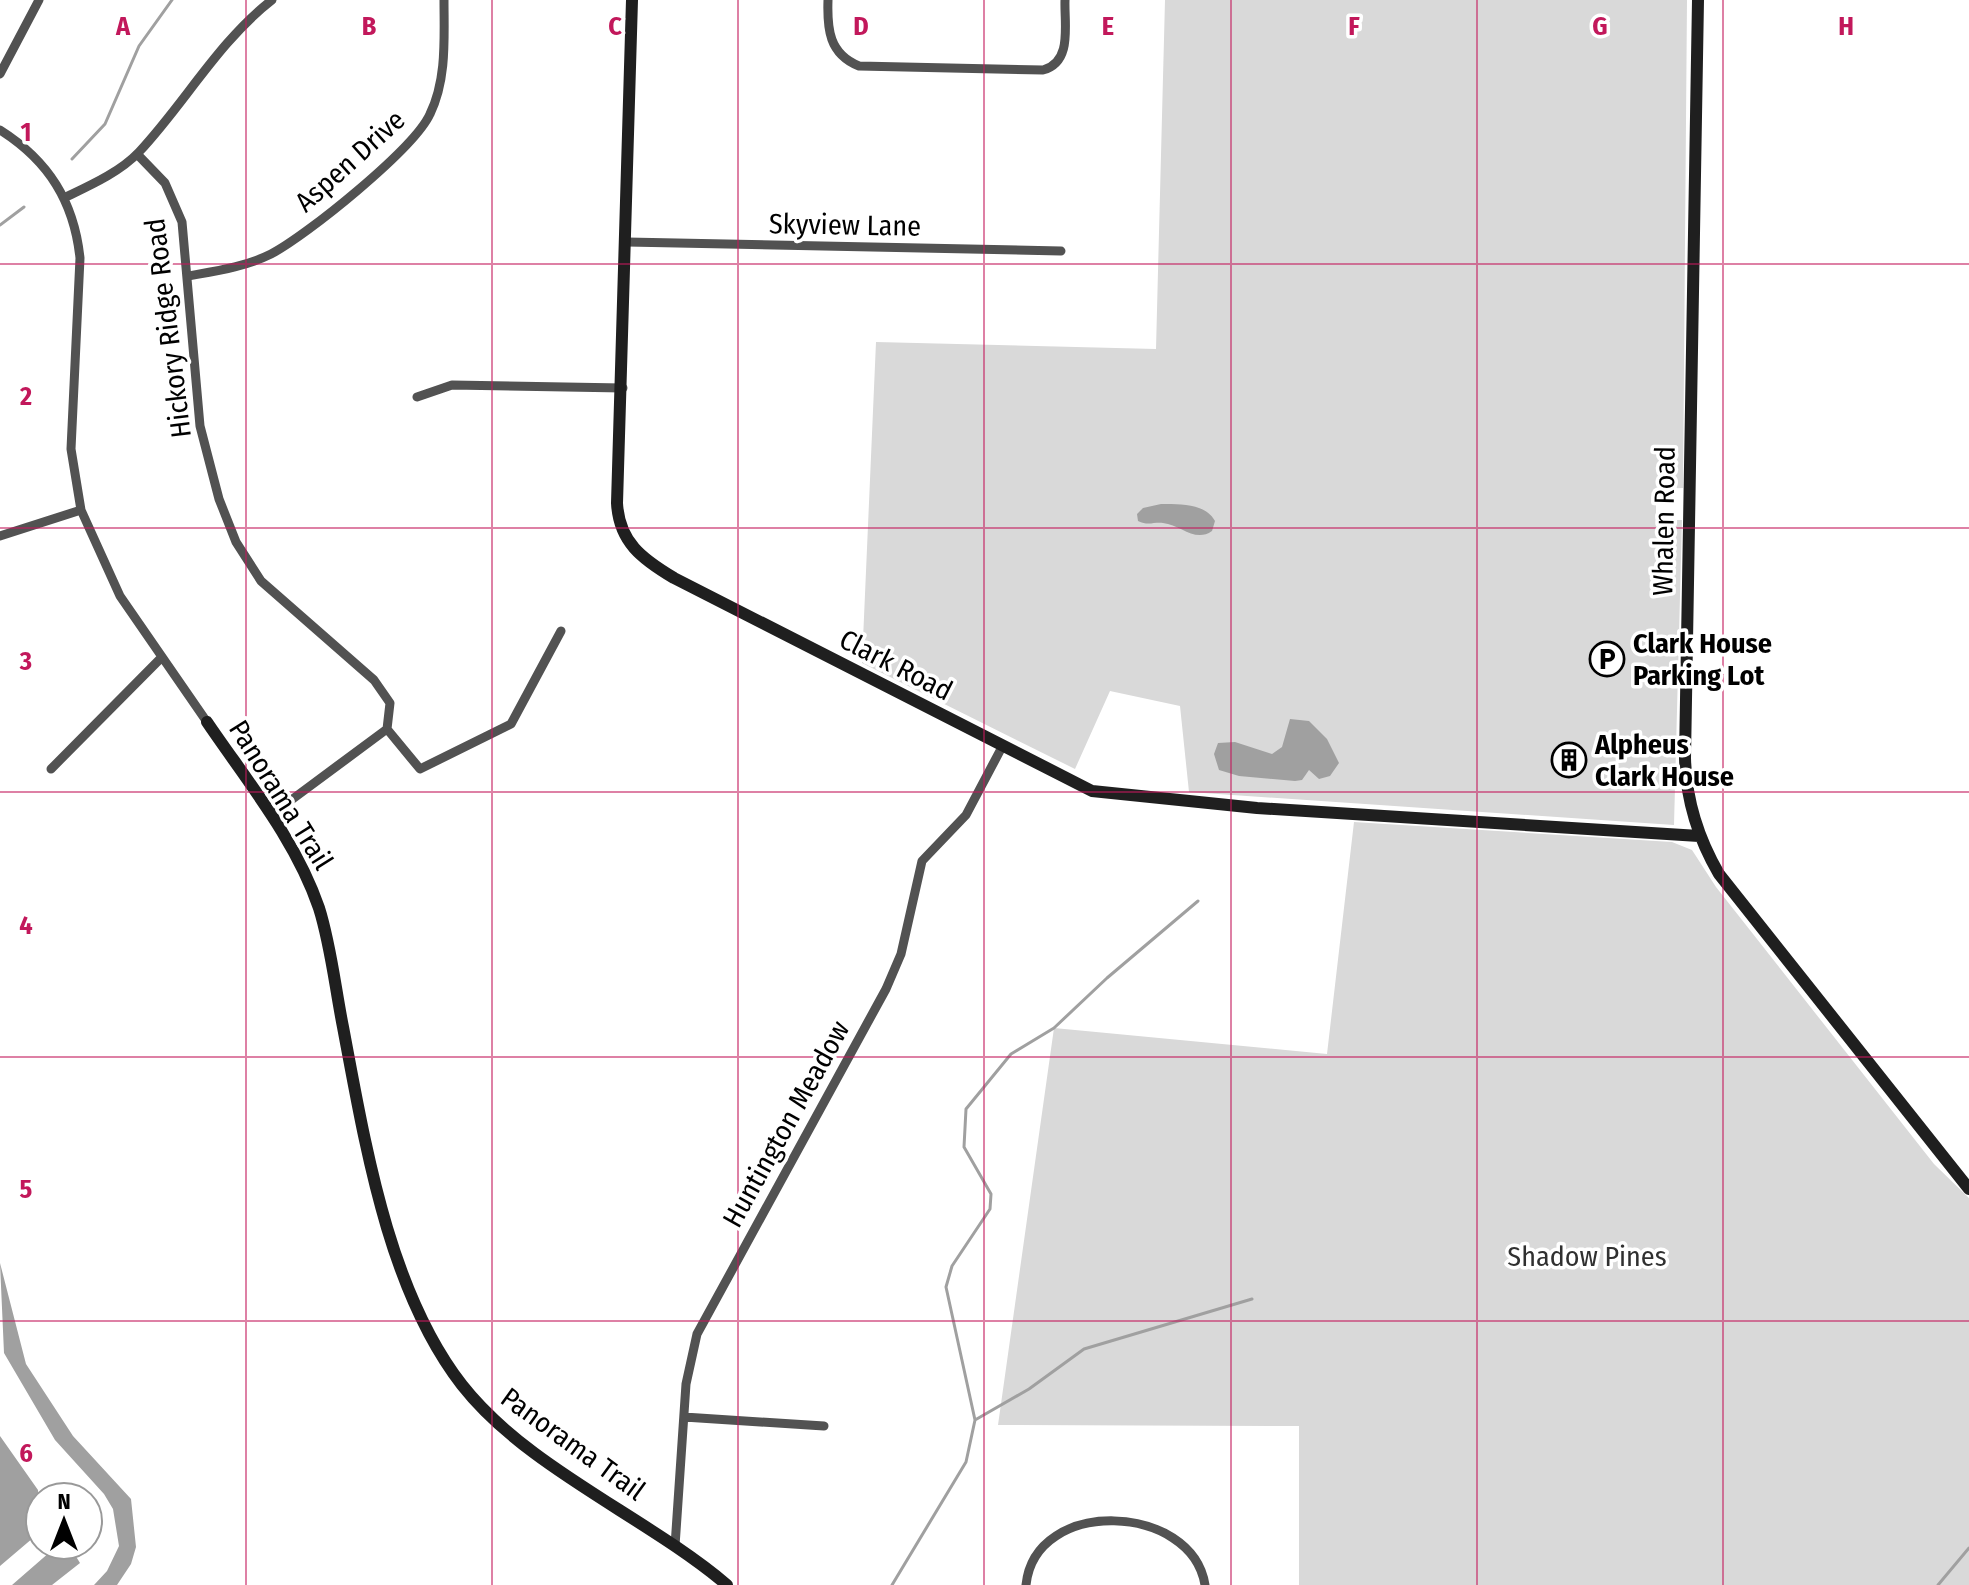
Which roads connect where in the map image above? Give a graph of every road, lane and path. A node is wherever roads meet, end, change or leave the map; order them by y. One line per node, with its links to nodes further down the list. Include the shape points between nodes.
1 (39, 0): 8 (street)
2 (272, 0): 10 (street, via 247,22)
3 (444, 0): 14 (street, Aspen Drive, via 440,85 430,115 410,143 271,254)
4 (632, 0): 12 (street, Clark Road)
5 (828, 0): 6 (street, via 831,39 841,55 859,66 1043,70 1062,56)
6 (1065, 0)
7 (1698, 0): 26 (street, Whalen Road, via 1685,766)
8 (0, 74)
9 (0, 130): 11 (street, Panorama Trail, via 31,153)
10 (137, 154): 11 (street); 14 (street, Hickory Ridge Road, via 174,198)
11 (66, 197): 17 (street, Panorama Trail, via 80,258 71,449)
12 (627, 242): 13 (street, Skyview Lane); 15 (street, Clark Road)
13 (1061, 251)
14 (188, 276): 22 (street, Hickory Ridge Road, via 200,426 236,542 274,594 382,687 391,710)
15 (623, 388): 16 (street, via 452,385); 23 (street, Clark Road, via 618,517 634,550 674,578)
16 (417, 397)
17 (81, 510): 18 (street); 20 (street, Panorama Trail, via 120,596)
18 (0, 536)
19 (561, 631): 22 (street, via 526,701 506,728 420,769)
20 (162, 657): 21 (street, Panorama Trail); 24 (street)
21 (207, 722): 25 (street, Panorama Trail)
22 (387, 729): 25 (street)
23 (1002, 747): 26 (street, Clark Road, via 1078,786 1119,796); 28 (street, Huntington Meadow, via 966,815 922,861 901,954 886,989 697,1334)
24 (51, 769)
25 (271, 815): 30 (street, Panorama Trail, via 319,908 381,1201 432,1337 462,1384 493,1418)
26 (1699, 836): 27 (street, Whalen Road, via 1719,874)
27 (1969, 1189)
28 (684, 1417): 29 (street); 30 (street, Huntington Meadow)
29 (824, 1426)
30 (675, 1546): 31 (street, Panorama Trail)
31 (727, 1585)
32 (1026, 1585): 33 (street, via 1034,1557 1062,1531 1132,1521 1156,1528 1185,1549)
33 (1205, 1585)

